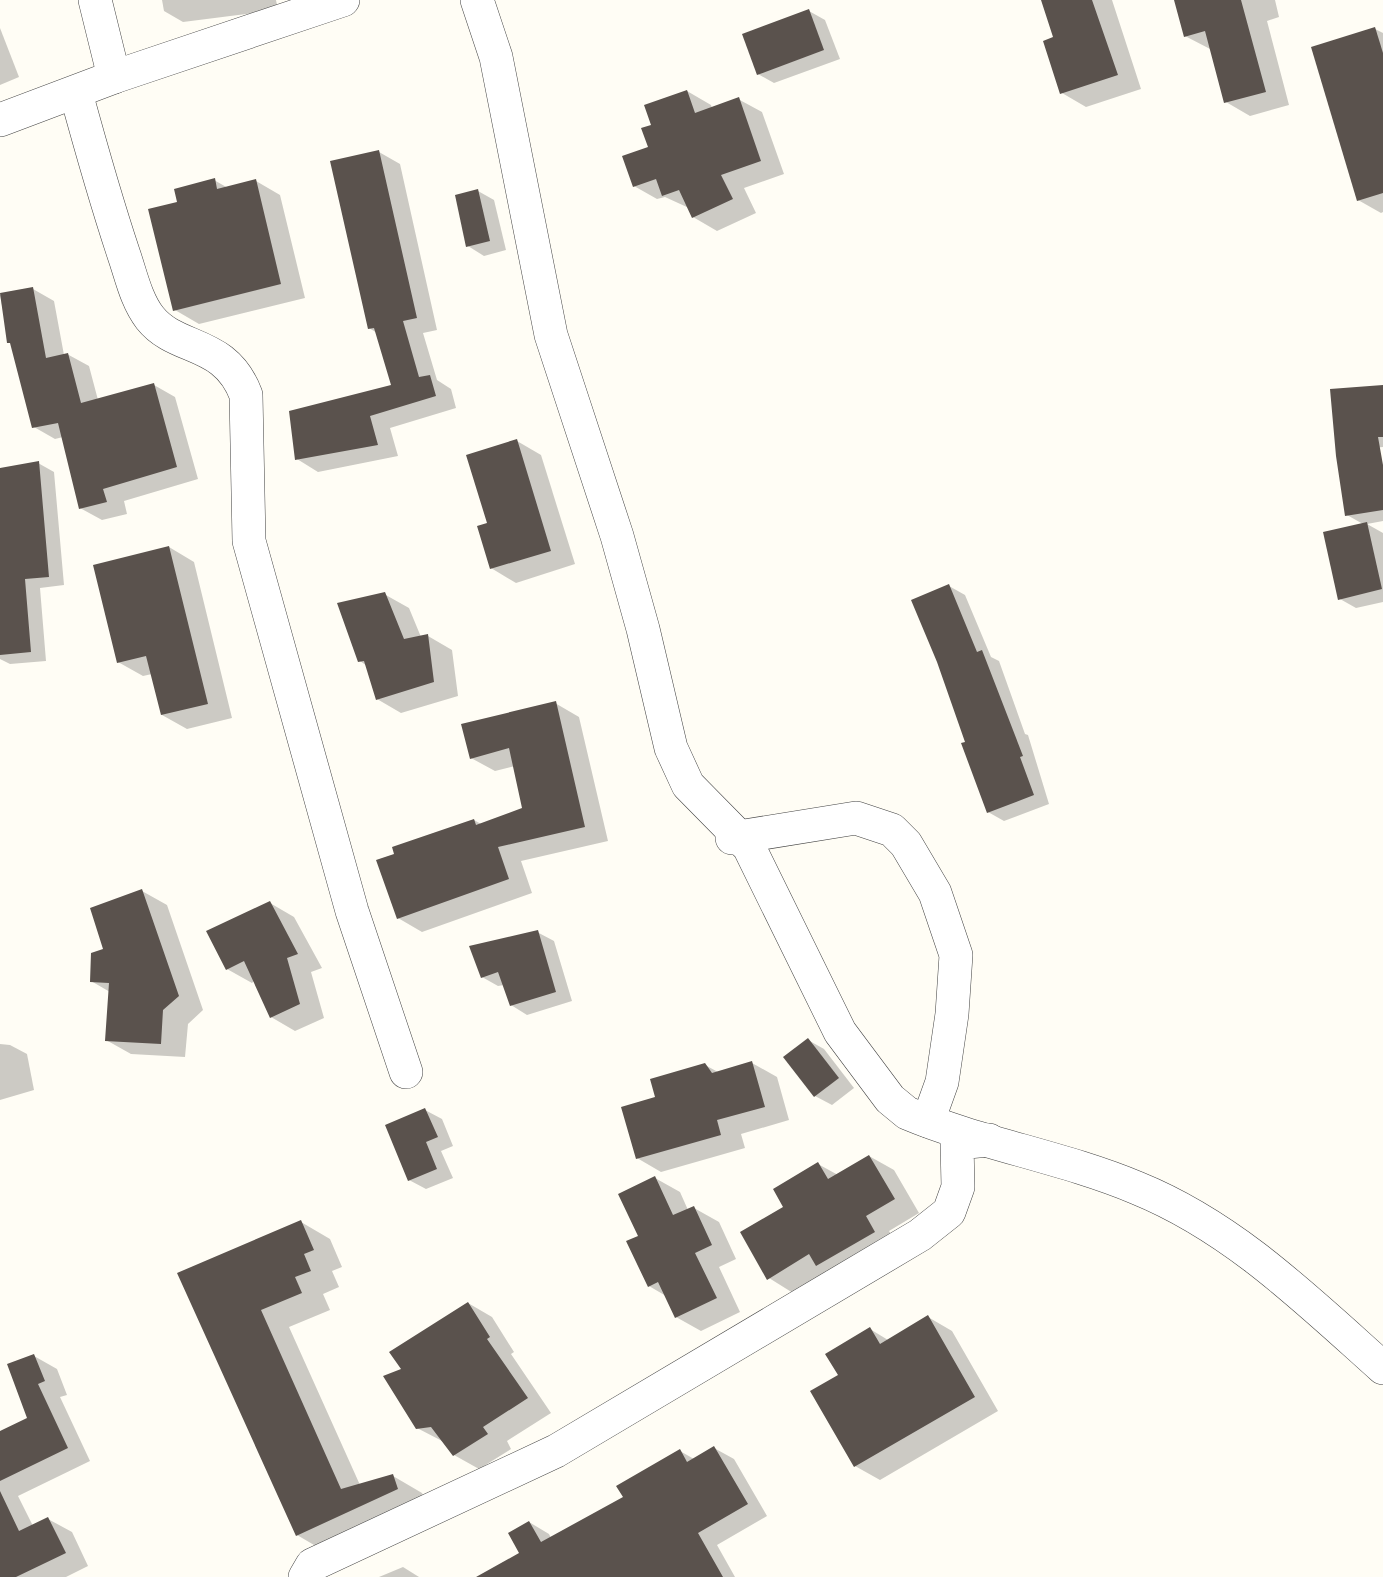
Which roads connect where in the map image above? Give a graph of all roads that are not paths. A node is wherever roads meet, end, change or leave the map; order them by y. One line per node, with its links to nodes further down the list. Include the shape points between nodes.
1 (94, 0): 4 (street)
2 (342, 0): 4 (street)
3 (477, 0): 7 (street, via 496,57 551,335 617,536 671,748 688,785)
4 (114, 77): 5 (street)
5 (76, 93): 6 (street); 8 (street, via 103,192 148,316 160,329 218,358 241,382 246,395 249,541 352,911)
6 (0, 120)
7 (737, 837): 9 (street, via 840,1032 890,1099 907,1113); 9 (street, via 856,818 892,831 906,844 935,893 956,956 942,1082)
8 (406, 1072)
9 (928, 1121): 10 (street)
10 (989, 1140): 11 (street, via 1137,1188 1186,1212 1282,1276); 12 (street, via 957,1143 958,1187 949,1212 920,1235 556,1451 312,1565)
11 (1383, 1368)
12 (305, 1577)

